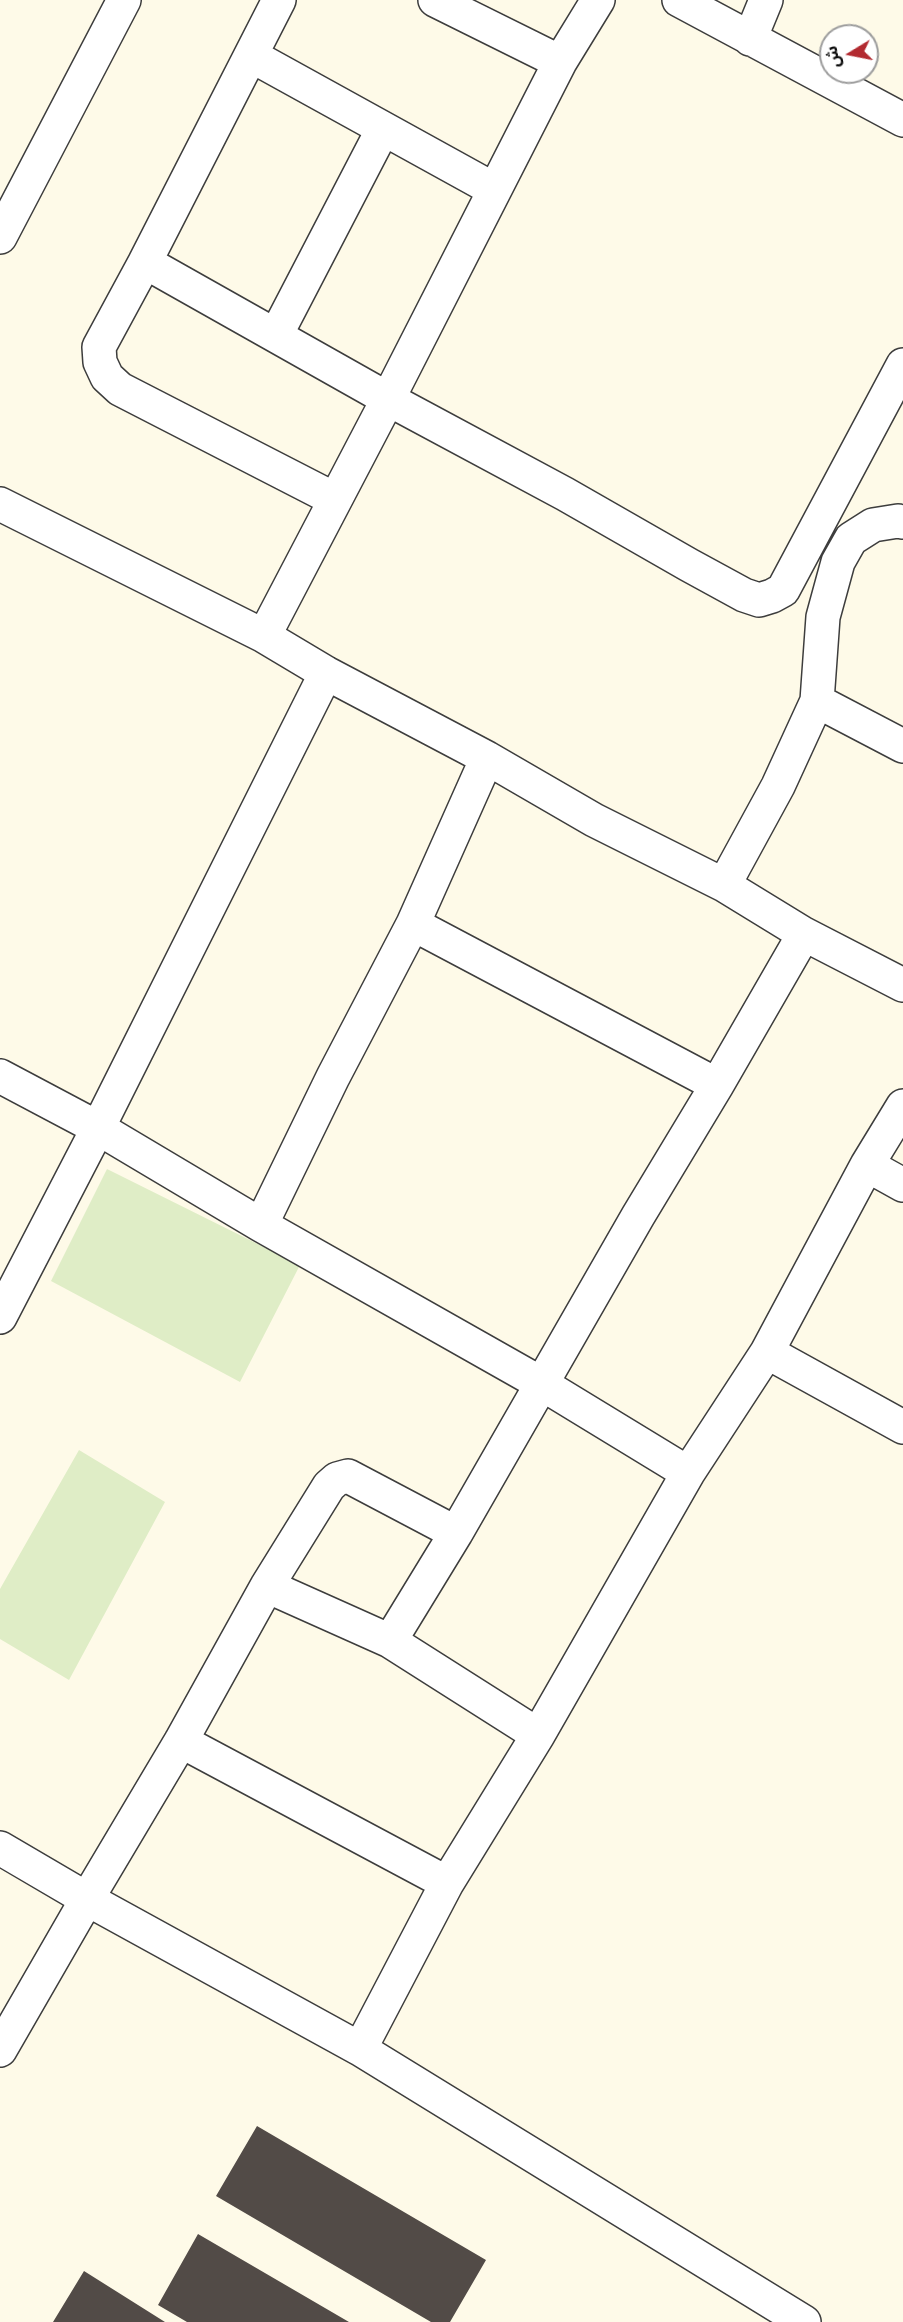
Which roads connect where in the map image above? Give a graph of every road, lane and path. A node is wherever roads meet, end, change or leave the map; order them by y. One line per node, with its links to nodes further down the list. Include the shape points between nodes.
1 (124, 0): 13 (street)
2 (279, 0): 8 (street)
3 (435, 0): 9 (street)
4 (598, 0): 9 (street)
5 (680, 0): 7 (street)
6 (766, 0): 7 (street)
7 (750, 39): 10 (street)
8 (252, 56): 11 (street); 14 (street)
9 (560, 62): 12 (street)
10 (903, 120)
11 (383, 129): 12 (street); 15 (street)
12 (493, 189): 17 (street)
13 (0, 237)
14 (145, 262): 15 (street); 18 (street, via 99,347 107,378 120,389)
15 (276, 335): 17 (street)
16 (903, 365): 17 (street, via 783,590 759,600 744,596)
17 (388, 399): 18 (street)
18 (334, 498): 21 (street)
19 (0, 504): 21 (street)
20 (903, 522): 23 (street, via 873,525 851,539 838,562 823,617)
21 (264, 636): 22 (street)
22 (326, 673): 25 (street); 33 (street)
23 (817, 701): 24 (street); 26 (street, via 778,786)
24 (903, 746)
25 (487, 758): 26 (street, via 594,820); 27 (street)
26 (724, 885): 28 (street)
27 (413, 924): 31 (street); 36 (street)
28 (804, 934): 29 (street); 31 (street)
29 (903, 985)
30 (0, 1076): 33 (street)
31 (717, 1085): 39 (street)
32 (903, 1106): 34 (street)
33 (98, 1128): 36 (street); 37 (street)
34 (867, 1165): 35 (street); 38 (street)
35 (903, 1185)
36 (261, 1225): 39 (street)
37 (0, 1317)
38 (767, 1352): 40 (street); 41 (street)
39 (542, 1384): 41 (street); 42 (street)
40 (903, 1427)
41 (688, 1473): 45 (street)
42 (456, 1533): 43 (street, via 348,1476 337,1479); 44 (street)
43 (267, 1586): 44 (street); 46 (street)
44 (390, 1641): 45 (street)
45 (538, 1735): 48 (street)
46 (181, 1741): 48 (street); 49 (street)
47 (0, 1848): 49 (street)
48 (447, 1883): 50 (street)
49 (87, 1899): 50 (street); 51 (street)
50 (360, 2049): 52 (street)
51 (0, 2050)
52 (804, 2322)

